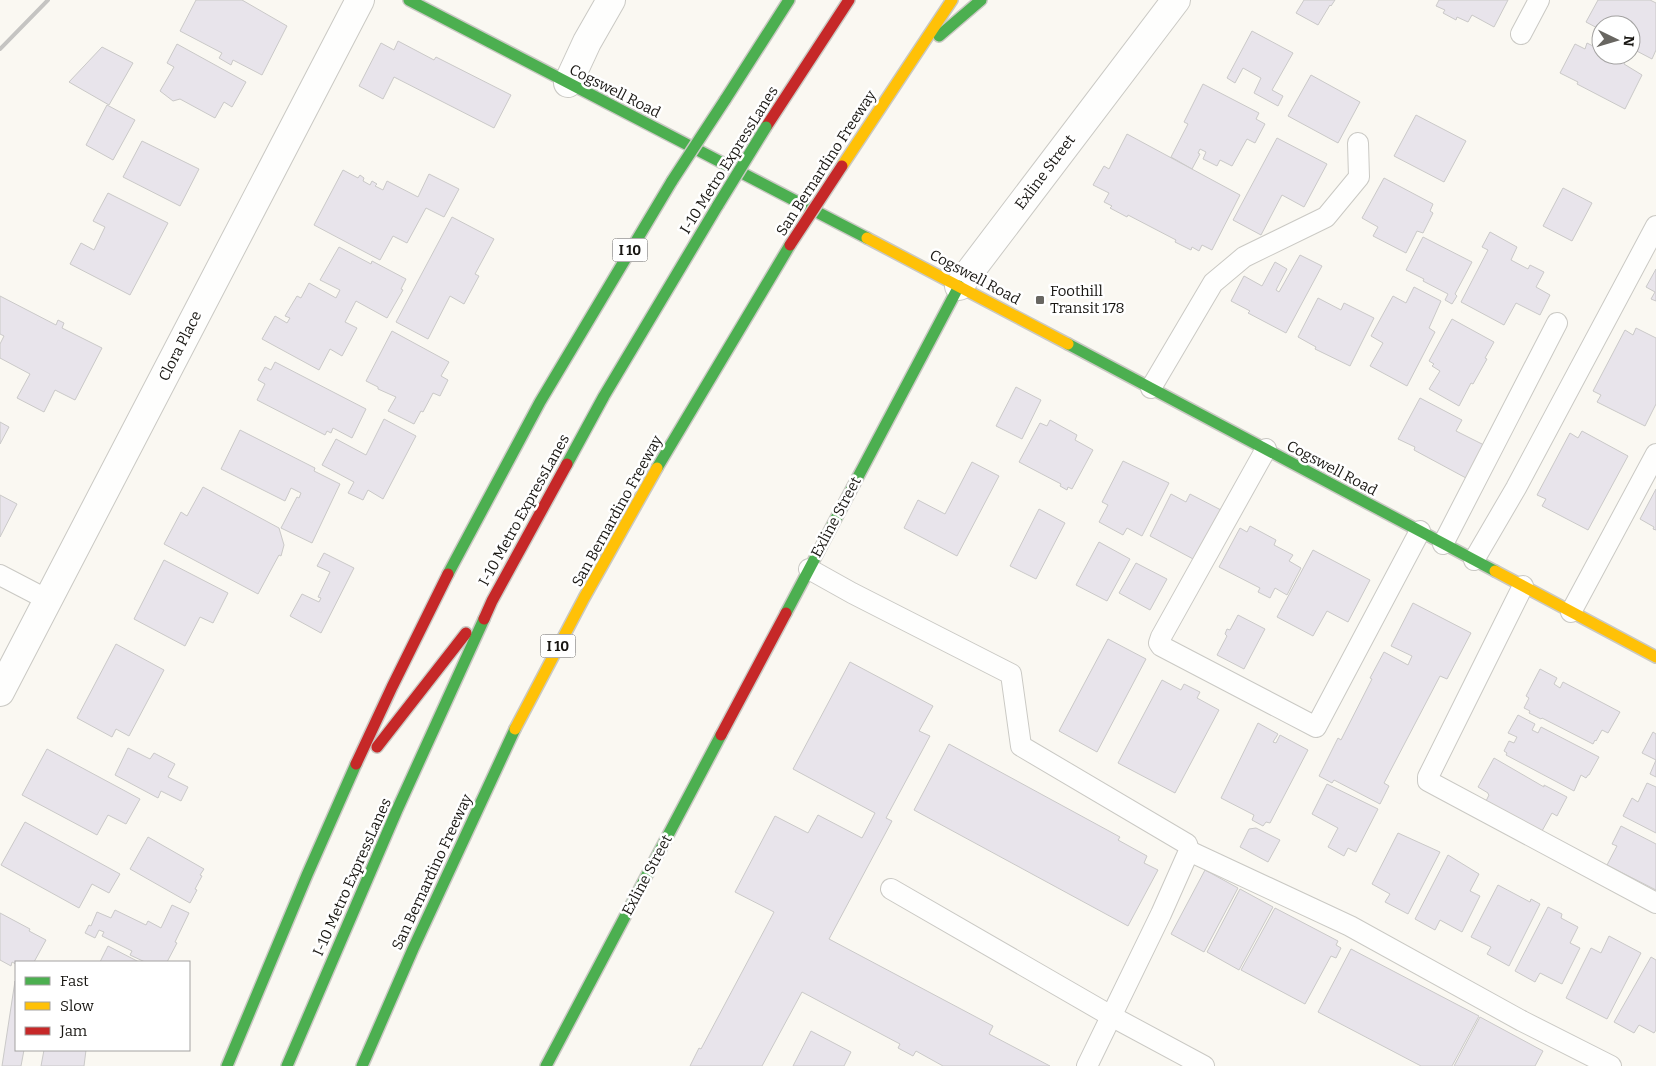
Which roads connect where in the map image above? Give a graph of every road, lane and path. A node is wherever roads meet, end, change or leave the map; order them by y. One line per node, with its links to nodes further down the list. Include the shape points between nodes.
1 (360, 0): 26 (street, Clora Place)
2 (409, 0): 12 (main road, Cogswell Road)
3 (611, 0): 12 (street)
4 (789, 0): 31 (main road, I 10, bridge, via 672,181 522,435 392,687)
5 (849, 0): 27 (main road, I-10 Metro ExpressLanes, bridge, via 766,127 604,396)
6 (952, 0): 11 (main road, San Bernardino Freeway / I 10)
7 (981, 0): 11 (main road)
8 (1176, 0): 15 (street, Exline Street)
9 (1539, 0): 10 (lane)
10 (1521, 34)
11 (913, 58): 38 (main road, San Bernardino Freeway / I 10, bridge, via 790,245 610,551 519,721)
12 (568, 83): 15 (main road, Cogswell Road)
13 (1358, 143): 17 (lane, via 1359,177 1326,217 1244,257 1213,283)
14 (1656, 226): 22 (lane)
15 (959, 286): 17 (main road, Cogswell Road); 23 (main road, Exline Street)
16 (1557, 324): 21 (lane)
17 (1151, 388): 18 (main road, Cogswell Road)
18 (1266, 449): 20 (main road, Cogswell Road); 20 (lane, via 1161,637 1161,646 1316,727)
19 (1656, 454): 28 (lane)
20 (1420, 531): 21 (main road, Cogswell Road)
21 (1443, 544): 22 (main road, Cogswell Road)
22 (1474, 560): 25 (main road, Cogswell Road)
23 (809, 569): 32 (lane, via 1011,674 1021,746 1187,844); 39 (main road, Exline Street)
24 (0, 575): 26 (lane)
25 (1523, 586): 28 (main road, Cogswell Road); 34 (lane, via 1428,777 1429,782)
26 (48, 600): 30 (street, Clora Place)
27 (492, 601): 31 (main road); 37 (main road, I-10 Metro ExpressLanes, via 397,810)
28 (1571, 612): 29 (main road, Cogswell Road)
29 (1656, 657)
30 (0, 692)
31 (349, 782): 36 (main road, I 10)
32 (1189, 851): 35 (lane, via 1162,914); 42 (lane, via 1350,926)
33 (891, 889): 35 (lane)
34 (1656, 903)
35 (1111, 1016): 40 (lane); 41 (lane)
36 (228, 1066)
37 (287, 1066)
38 (362, 1066)
39 (546, 1066)
40 (1087, 1066)
41 (1204, 1066)
42 (1611, 1066)

